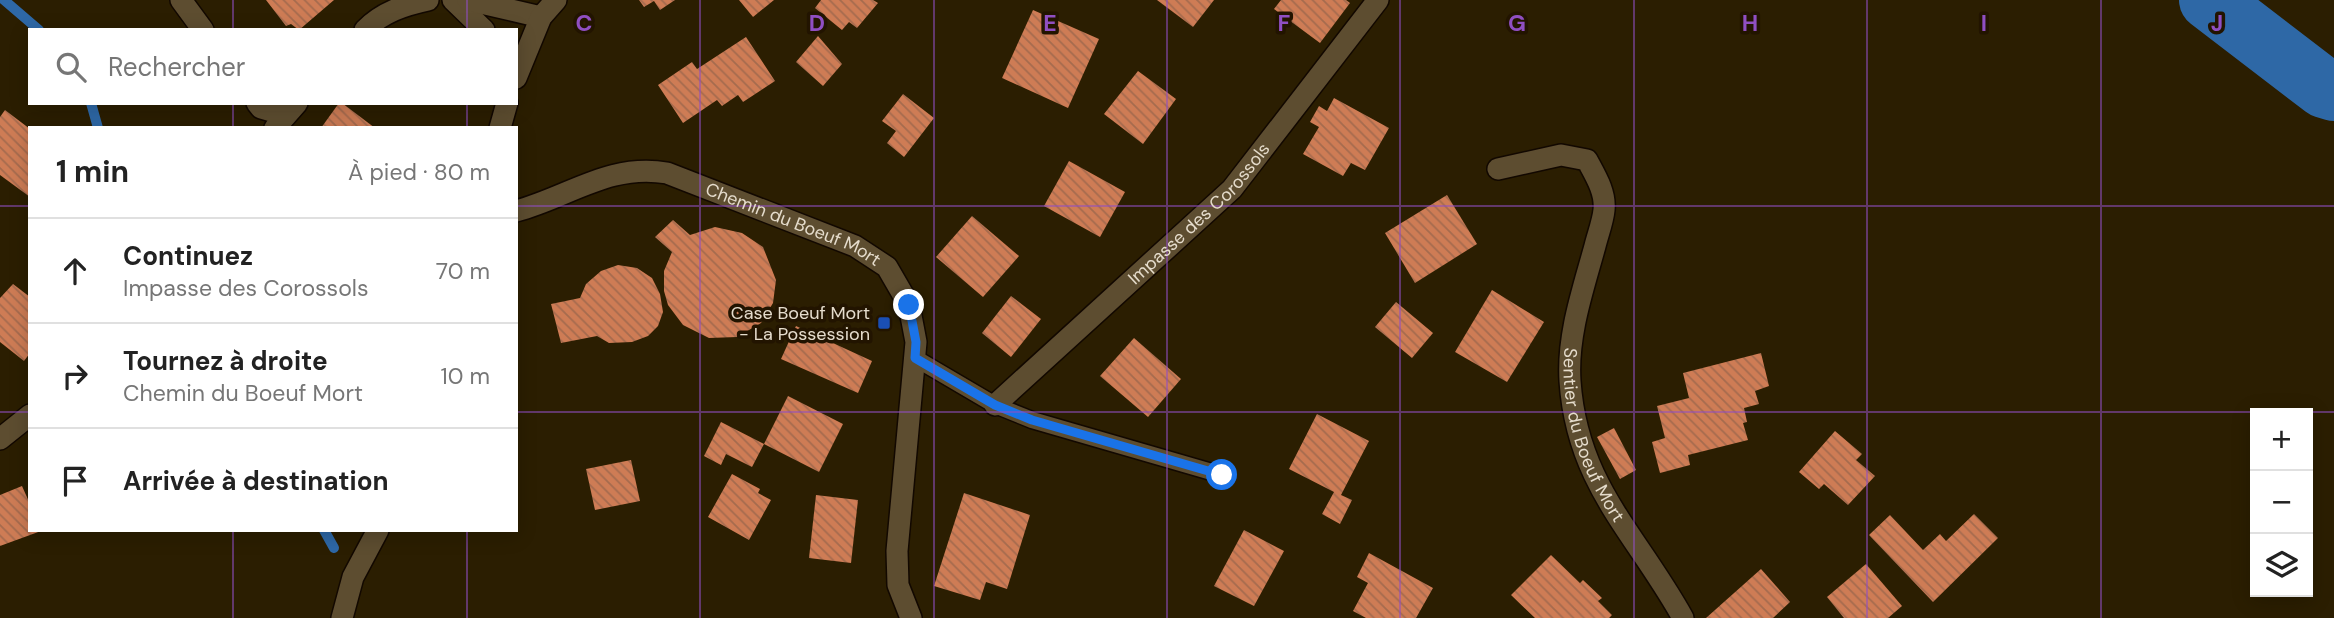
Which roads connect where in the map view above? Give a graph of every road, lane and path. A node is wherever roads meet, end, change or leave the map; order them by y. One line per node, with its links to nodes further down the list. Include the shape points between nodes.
1 (181, 0): 8 (street)
2 (428, 0): 9 (street, via 374,20)
3 (453, 0): 10 (street)
4 (468, 0): 7 (street)
5 (556, 0): 7 (street)
6 (1378, 0): 19 (street, Impasse des Corossols, via 1232,190)
7 (541, 17): 11 (street)
8 (202, 28)
9 (367, 28)
10 (482, 28)
11 (518, 73)
12 (259, 105): 14 (street)
13 (506, 105): 15 (street)
14 (286, 116)
15 (501, 126)
16 (1498, 169): 26 (street, Sentier du Boeuf Mort, via 1561,155 1587,160 1600,184 1604,208 1572,335 1570,381 1576,424 1589,469 1606,503 1659,575)
17 (518, 210): 18 (street, Chemin du Boeuf Mort, via 610,174 643,169 667,173 855,246 887,268 909,305)
18 (915, 358): 19 (lane); 25 (street, Chemin du Boeuf Mort, via 897,551 898,585)
19 (995, 405): 22 (lane)
20 (28, 417): 21 (street)
21 (0, 439)
22 (1222, 475)
23 (376, 532): 24 (street, via 354,577)
24 (342, 618)
25 (911, 618)
26 (1683, 618)

